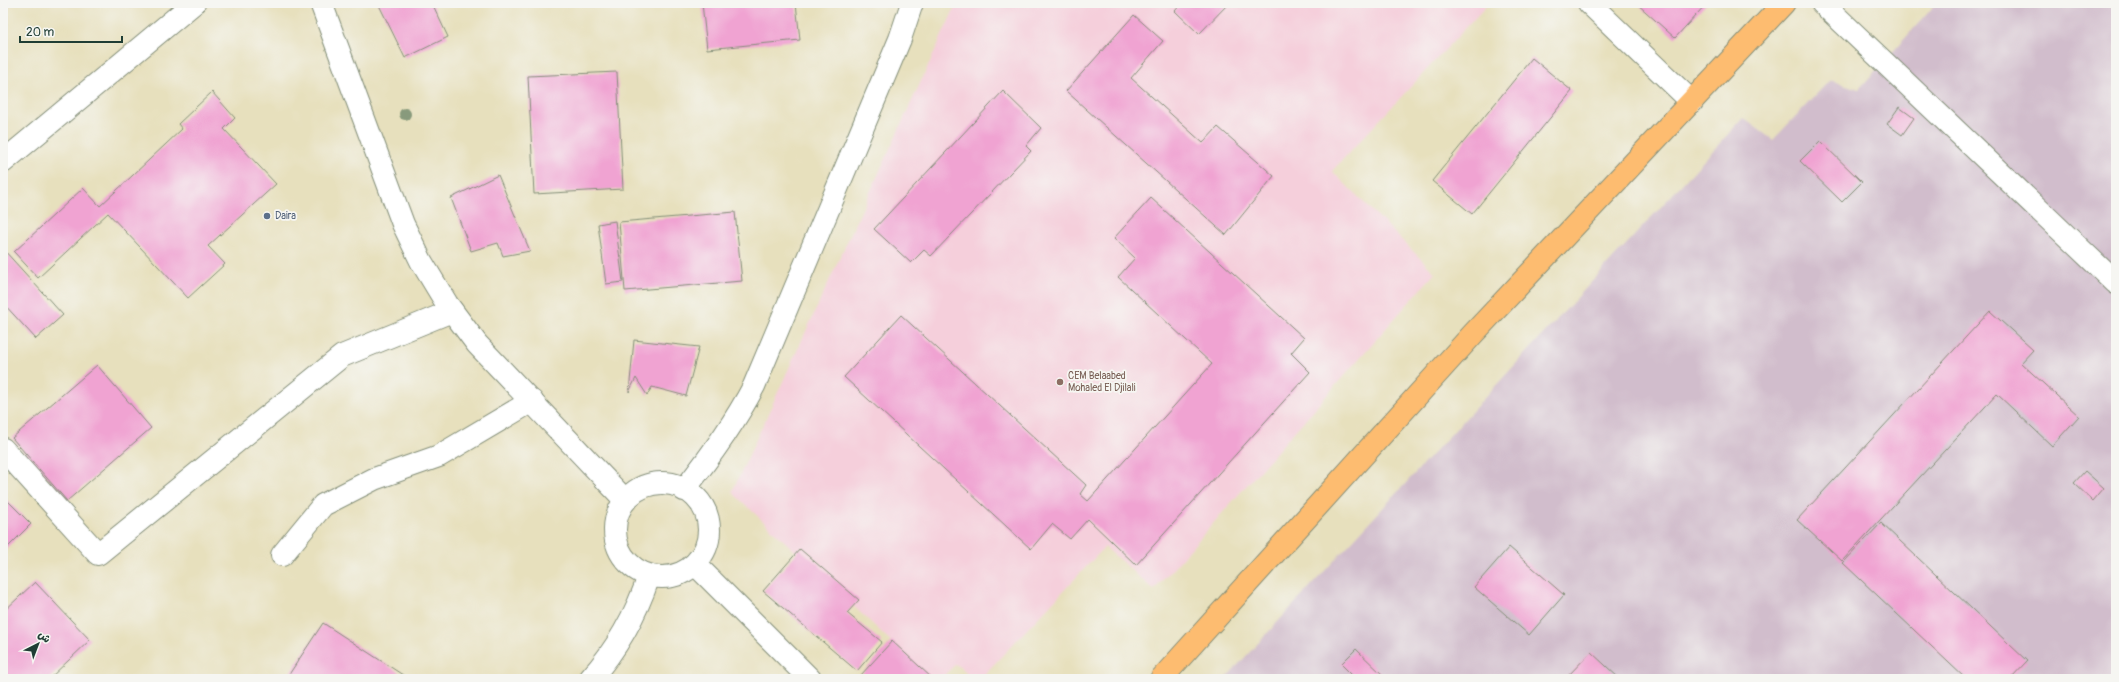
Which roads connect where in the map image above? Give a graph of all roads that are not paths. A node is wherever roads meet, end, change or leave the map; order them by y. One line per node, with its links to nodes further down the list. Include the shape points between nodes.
1 (194, 3): 8 (street)
2 (321, 3): 10 (street, via 403,224 421,261)
3 (912, 3): 13 (street, via 900,39 754,386 736,420)
4 (1589, 3): 7 (street)
5 (1784, 3): 7 (main road)
6 (1822, 3): 9 (street)
7 (1692, 102): 20 (main road, via 1472,335)
8 (3, 162)
9 (2116, 283)
10 (452, 311): 11 (street, via 477,344); 12 (street, via 342,356 98,554)
11 (532, 401): 14 (street); 15 (street, via 440,456 374,478 323,505)
12 (3, 449)
13 (684, 490): 14 (street, via 672,485 646,486); 16 (street, via 702,506 709,530 707,543)
14 (625, 500): 17 (street, via 618,512 615,538 627,562 637,571)
15 (282, 555)
16 (695, 564): 17 (street, via 681,574); 19 (street)
17 (649, 576): 18 (street, via 624,635)
18 (590, 679)
19 (810, 679)
20 (1161, 679)

